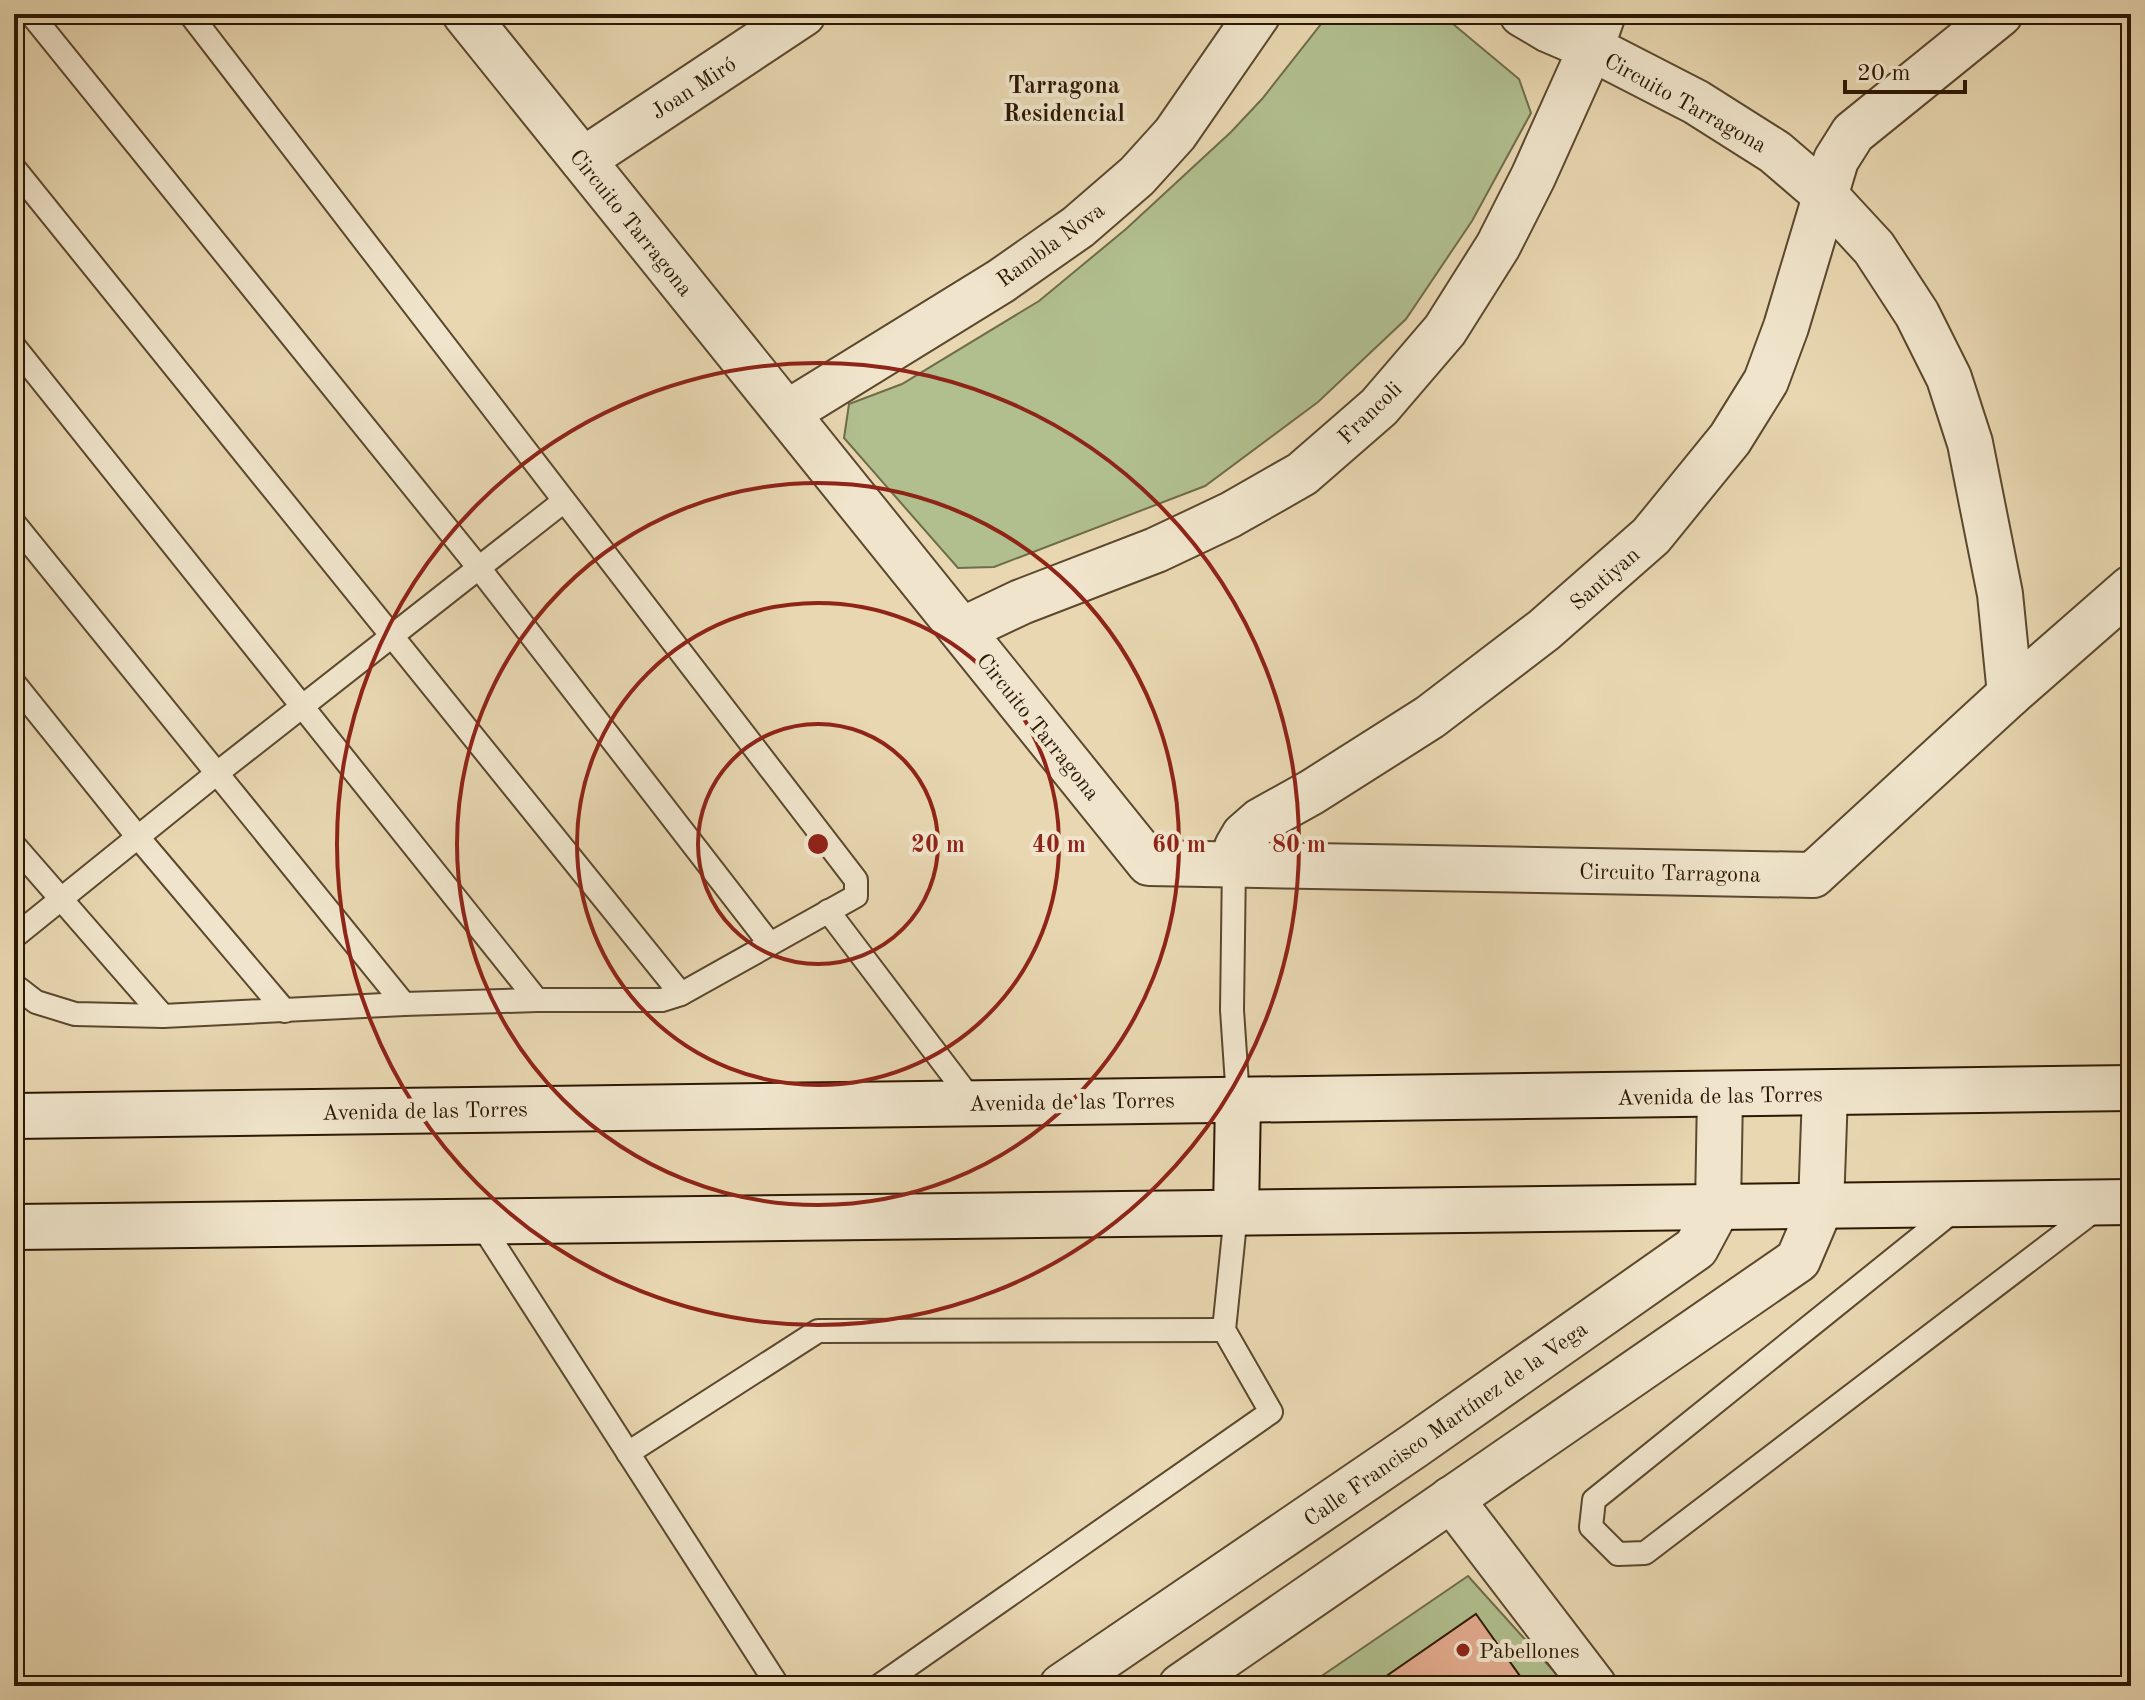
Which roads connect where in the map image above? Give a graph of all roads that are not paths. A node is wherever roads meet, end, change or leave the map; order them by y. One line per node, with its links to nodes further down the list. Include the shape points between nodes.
1 (31, 14): 16 (lane)
2 (190, 14): 14 (lane)
3 (465, 14): 9 (street, Circuito Tarragona)
4 (803, 14): 9 (street, Joan Miró)
5 (1258, 14): 13 (street, Rambla Nova, via 1175,134 1137,176 1078,227 1001,281)
6 (1522, 14): 8 (street, Circuito Tarragona, via 1549,30)
7 (2000, 14): 11 (street, Santiyan, via 1853,133 1836,160)
8 (1597, 31): 11 (street, Circuito Tarragona, via 1775,152); 18 (street, Francoli, via 1498,246 1445,330 1379,407 1302,474 1230,515)
9 (583, 160): 13 (street, Circuito Tarragona)
10 (14, 168): 19 (lane)
11 (1825, 195): 21 (street, Circuito Tarragona, via 1874,248 1917,314 1949,378 1970,443 2000,594); 26 (street, Santiyan, via 1766,381 1730,439 1651,536 1544,630 1430,717 1260,821 1244,835)
12 (14, 346): 22 (lane)
13 (787, 413): 18 (street, Circuito Tarragona)
14 (564, 501): 16 (lane); 28 (lane, via 856,880 856,896)
15 (14, 523): 23 (lane)
16 (479, 568): 19 (lane); 30 (lane)
17 (2131, 588): 21 (street, Circuito Tarragona)
18 (962, 630): 26 (street, Circuito Tarragona, via 1149,863)
19 (392, 636): 22 (lane); 32 (lane)
20 (14, 683): 24 (lane)
21 (2010, 694): 26 (street, Circuito Tarragona, via 1813,875)
22 (303, 707): 23 (lane); 33 (lane)
23 (216, 774): 24 (lane); 34 (lane)
24 (137, 836): 27 (lane); 35 (lane)
25 (14, 845): 27 (lane)
26 (1234, 863): 40 (lane, Santiyan, via 1232,1010)
27 (61, 898): 29 (lane); 36 (lane)
28 (828, 911): 30 (lane); 41 (lane)
29 (14, 937)
30 (770, 944): 32 (lane)
31 (14, 985): 36 (lane, via 36,1002 75,1014)
32 (681, 994): 33 (lane, via 662,1000)
33 (537, 1000): 34 (lane)
34 (404, 1004): 35 (lane)
35 (285, 1011): 36 (lane)
36 (163, 1016)
37 (2131, 1088): 38 (street, Avenida de las Torres)
38 (1825, 1093): 39 (street, Avenida de las Torres); 45 (street)
39 (1720, 1095): 40 (street, Avenida de las Torres); 46 (street, Calle Francisco Martínez de la Vega)
40 (1238, 1099): 41 (street, Avenida de las Torres); 47 (street)
41 (973, 1102): 42 (street, Avenida de las Torres)
42 (14, 1116)
43 (2117, 1203): 44 (street); 44 (lane, via 1645,1553 1618,1554 1591,1527 1594,1500)
44 (1962, 1204): 45 (street)
45 (1821, 1206): 46 (street); 53 (street, via 1798,1260)
46 (1718, 1207): 47 (street); 51 (street, Calle Francisco Martínez de la Vega, via 1696,1248)
47 (1236, 1213): 48 (street); 50 (lane)
48 (479, 1221): 49 (street); 52 (lane)
49 (14, 1227)
50 (1224, 1330): 52 (lane, via 818,1331); 55 (lane, via 1271,1412)
51 (1414, 1446): 53 (street); 56 (street, Calle Francisco Martínez de la Vega)
52 (628, 1453): 54 (lane)
53 (1451, 1499): 57 (street); 58 (street)
54 (778, 1686)
55 (879, 1686)
56 (1062, 1686)
57 (1181, 1686)
58 (1594, 1686)

